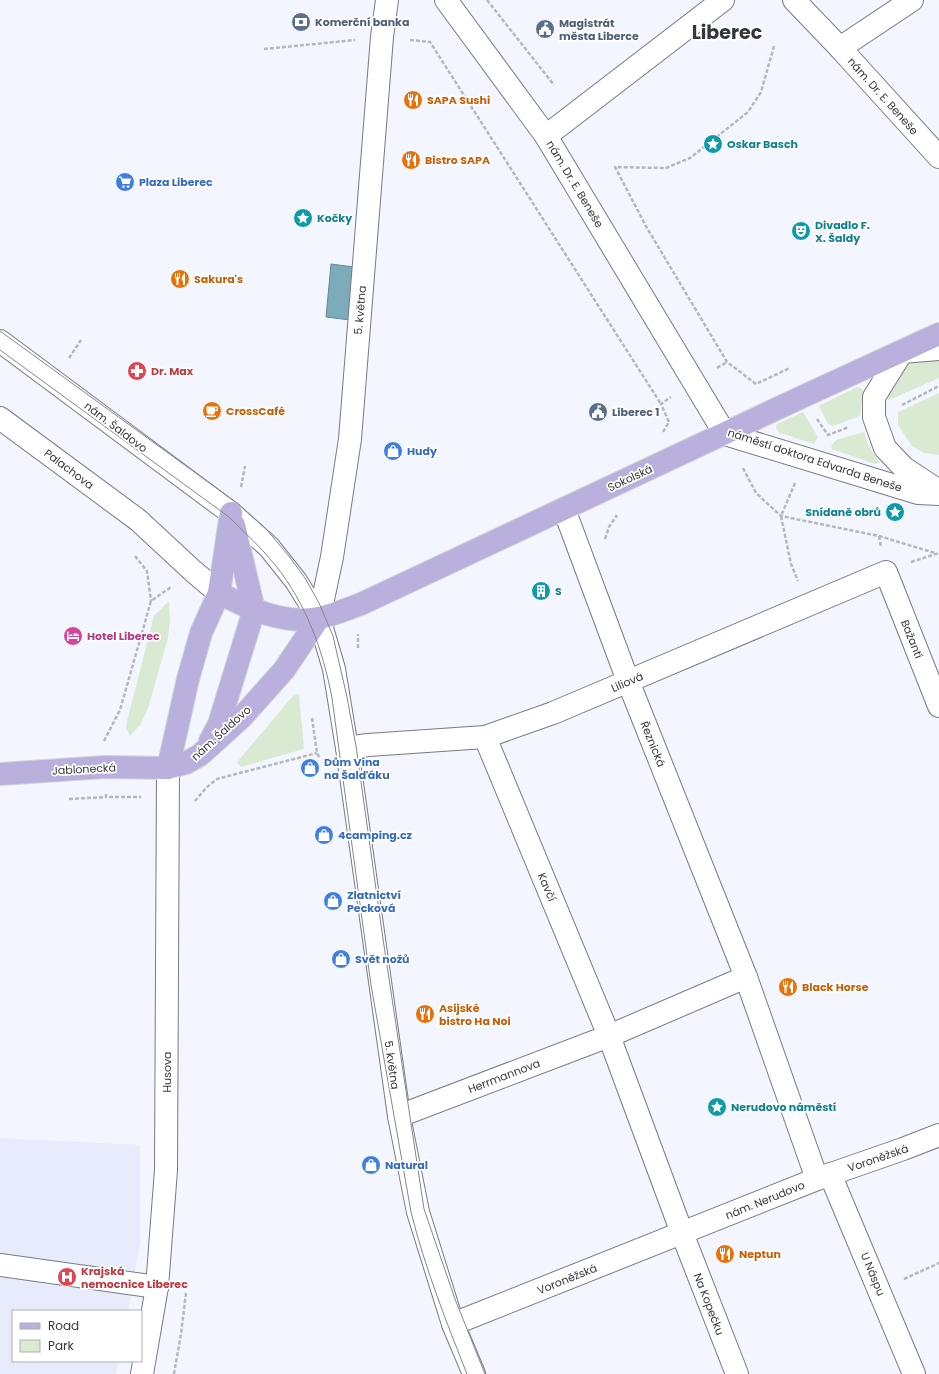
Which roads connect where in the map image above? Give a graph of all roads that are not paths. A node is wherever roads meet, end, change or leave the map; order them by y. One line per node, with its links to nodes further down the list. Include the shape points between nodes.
1 (387, 0): 23 (street, 5. května, via 350,439 332,557)
2 (446, 0): 7 (street)
3 (723, 0): 7 (street, nám. Dr. E. Beneše)
4 (794, 0): 6 (street, nám. Dr. E. Beneše)
5 (912, 0): 6 (street)
6 (840, 48): 8 (street, nám. Dr. E. Beneše)
7 (546, 136): 13 (street, nám. Dr. E. Beneše)
8 (939, 157)
9 (939, 334): 12 (main road, Sokolská)
10 (0, 341): 19 (street, nám. Šaldovo)
11 (939, 349): 12 (street)
12 (902, 352): 15 (main road, Sokolská); 16 (street, náměstí doktora Edvarda Beneše, via 874,397 874,417 885,448 904,468)
13 (694, 382): 15 (street, náměstí doktora Edvarda Beneše)
14 (0, 418): 21 (street, Palachova, via 138,520)
15 (725, 434): 17 (street, náměstí doktora Edvarda Beneše, via 918,493); 18 (main road, Sokolská)
16 (939, 491)
17 (939, 494)
18 (564, 509): 23 (main road, Sokolská, via 360,604); 24 (street, Řeznická)
19 (231, 513): 21 (main road, nám. Šaldovo); 22 (main road); 23 (street, nám. Šaldovo, via 269,548 296,581)
20 (886, 572): 24 (street, Liliová); 25 (street, Bažantí)
21 (219, 594): 22 (main road); 29 (main road, nám. Šaldovo, via 201,634)
22 (254, 610): 23 (main road, via 290,620); 28 (main road, via 219,724)
23 (319, 618): 27 (street, nám. Šaldovo); 28 (main road, nám. Šaldovo, via 284,670 242,717)
24 (628, 681): 26 (street, Liliová, via 552,713); 31 (street, Řeznická)
25 (939, 706)
26 (485, 737): 27 (street, Liliová); 32 (street, Kavčí)
27 (352, 747): 33 (street, 5. května)
28 (200, 755): 29 (main road, nám. Šaldovo, via 186,764)
29 (168, 768): 30 (main road, Jablonecká, via 105,767); 38 (street, Husova, via 166,1170)
30 (0, 774)
31 (746, 977): 32 (street); 35 (street, nám. Nerudovo)
32 (609, 1036): 33 (street, Herrmannova); 36 (street)
33 (399, 1116): 39 (street, 5. května, via 418,1212)
34 (939, 1135): 35 (street, Voroněžská)
35 (823, 1177): 36 (street, nám. Nerudovo); 43 (street, U Náspu, via 880,1291)
36 (682, 1234): 39 (street, Voroněžská); 42 (street, Na Kopečku)
37 (0, 1265): 38 (street)
38 (157, 1287): 41 (street, Husova)
39 (453, 1324): 40 (street, 5. května)
40 (471, 1373)
41 (142, 1374)
42 (737, 1374)
43 (914, 1374)

